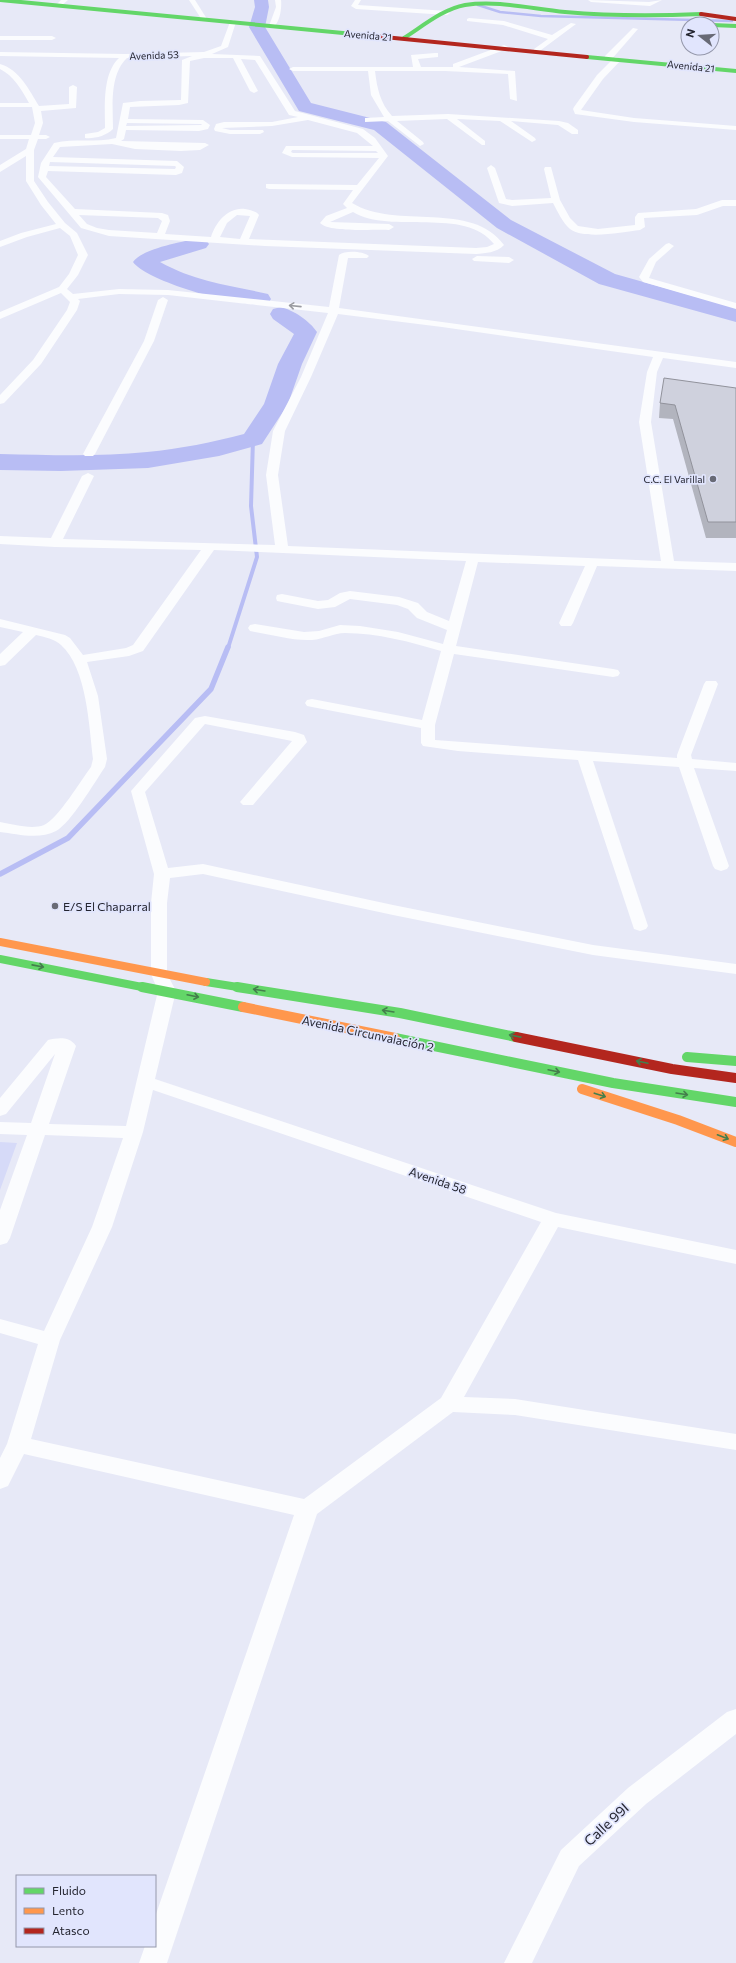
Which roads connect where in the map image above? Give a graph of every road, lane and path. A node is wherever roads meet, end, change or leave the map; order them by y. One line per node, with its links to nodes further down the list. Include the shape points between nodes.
1 (0, 0): 7 (main road, Avenida 21)
2 (192, 0): 16 (street)
3 (278, 0): 23 (street, via 279,7)
4 (358, 0): 11 (street, via 354,6 356,7 399,6)
5 (591, 0): 6 (street, via 650,4)
6 (659, 0)
7 (62, 3): 16 (main road, Avenida 21)
8 (453, 4): 9 (main road); 11 (main road)
9 (467, 4): 12 (main road, via 495,3 608,15); 13 (main road, via 463,8 464,12)
10 (723, 9): 12 (main road)
11 (447, 12): 14 (main road); 19 (main road)
12 (701, 14): 17 (main road)
13 (483, 16): 14 (main road); 15 (main road)
14 (470, 18): 19 (main road, via 451,17); 27 (street, via 504,23)
15 (520, 18)
16 (204, 19): 20 (main road, Avenida 21)
17 (736, 19)
18 (550, 20): 22 (main road)
19 (434, 21): 30 (main road)
20 (234, 22): 23 (main road, Avenida 21); 35 (street, Avenida 53, via 224,47)
21 (573, 24): 31 (street)
22 (680, 24)
23 (268, 25): 30 (main road, Avenida 21)
24 (720, 25): 25 (main road)
25 (736, 26)
26 (635, 29): 39 (street)
27 (514, 32): 31 (street); 32 (street)
28 (0, 38): 29 (street)
29 (52, 38)
30 (404, 38): 32 (main road, Avenida 21)
31 (553, 38): 33 (street)
32 (500, 47): 33 (main road, Avenida 21); 45 (street, via 474,60)
33 (537, 51): 39 (main road, Avenida 21)
34 (0, 54): 37 (street)
35 (205, 55): 37 (street, Avenida 53); 38 (street); 62 (street, via 185,62 185,101 126,105)
36 (435, 55): 46 (street, via 414,57)
37 (125, 56): 68 (street, Avenida 53, via 121,58 114,72 110,92 109,129 100,134)
38 (236, 56): 50 (street); 58 (street, via 257,58 290,112)
39 (608, 58): 40 (main road, Avenida 21)
40 (618, 59): 47 (main road, Avenida 21); 48 (street)
41 (16, 64): 42 (street)
42 (0, 65): 55 (street, via 19,80)
43 (294, 68): 44 (street)
44 (371, 69): 46 (street); 59 (street, via 372,88 377,104)
45 (445, 69): 46 (street); 52 (street, via 512,73)
46 (418, 70)
47 (736, 71)
48 (594, 86): 51 (street); 56 (street, via 577,109)
49 (74, 87): 55 (street, via 73,106)
50 (254, 91)
51 (600, 92)
52 (514, 99)
53 (592, 104): 56 (street, via 586,110)
54 (0, 105): 55 (street)
55 (35, 107): 67 (street, via 39,123)
56 (578, 112): 63 (street, via 634,120)
57 (448, 116): 59 (street); 60 (street); 72 (street)
58 (305, 118): 64 (street, via 272,124 224,124 218,129 230,132); 74 (street, via 360,131 372,140)
59 (389, 118): 61 (street); 73 (street)
60 (503, 119): 65 (street, via 559,123); 69 (street)
61 (368, 120)
62 (122, 124): 62 (street, via 199,129 205,128 206,125 203,122); 70 (street, via 120,139)
63 (736, 128)
64 (260, 132)
65 (575, 132)
66 (0, 137): 67 (street, Avenida 53)
67 (35, 137): 68 (street, Avenida 53); 75 (street)
68 (72, 140): 70 (street); 77 (street, via 57,145)
69 (532, 140)
70 (111, 141): 71 (street)
71 (124, 143): 71 (street, via 196,144 205,145 198,148 162,148 128,146)
72 (482, 143)
73 (420, 144)
74 (377, 149): 76 (street); 76 (street, via 289,148 286,153)
75 (30, 150): 80 (street); 92 (street, via 30,181 44,204)
76 (384, 156): 83 (street)
77 (47, 160): 78 (street); 78 (street, via 177,164 180,167 176,172)
78 (44, 168): 87 (street, via 42,177)
79 (491, 168): 86 (street, via 502,201 506,203)
80 (0, 169)
81 (548, 170): 86 (street)
82 (269, 186): 83 (street)
83 (361, 188): 85 (street)
84 (264, 194): 85 (street)
85 (354, 197): 90 (street, via 347,204)
86 (556, 200): 89 (street, via 567,220 575,228 586,231 640,227 641,216 697,212 722,203)
87 (64, 202): 88 (street); 91 (street)
88 (79, 203)
89 (736, 203)
90 (352, 209): 93 (street, via 373,216 459,223); 93 (street, via 324,222 340,226)
91 (72, 212): 94 (street, via 84,226 95,230); 94 (street, via 159,215 165,217 166,221)
92 (62, 225): 97 (street); 102 (street, via 74,235 83,255 73,275)
93 (477, 228): 96 (street, via 488,233 499,245 489,250 476,251)
94 (160, 236): 95 (street)
95 (215, 240): 96 (street); 96 (street, via 227,215 251,213 255,215)
96 (244, 241)
97 (0, 244)
98 (669, 246): 105 (street, via 652,261 644,278 646,280)
99 (248, 252): 100 (street)
100 (344, 255): 101 (street); 108 (street)
101 (509, 260)
102 (62, 289): 103 (street); 107 (street)
103 (73, 299): 104 (street, via 124,296); 108 (street, one-way to 103, via 217,298 124,291 88,293); 113 (street, via 72,310 37,362)
104 (163, 300): 108 (street); 114 (street, via 149,341)
105 (736, 306)
106 (0, 308): 107 (street)
107 (14, 310): 109 (street)
108 (332, 314): 110 (street); 119 (street, via 306,377 279,431 272,475)
109 (0, 316)
110 (658, 358): 111 (street); 112 (street); 122 (street, via 652,372 646,427)
111 (736, 365)
112 (736, 371)
113 (0, 400)
114 (89, 454)
115 (88, 476): 117 (street)
116 (0, 540): 117 (street)
117 (55, 543): 118 (street)
118 (210, 546): 119 (street); 131 (street, via 138,648 129,652)
119 (282, 550): 120 (street)
120 (473, 558): 121 (street); 128 (street)
121 (593, 561): 122 (street); 126 (street)
122 (668, 564): 123 (street)
123 (736, 567)
124 (282, 598): 128 (street, via 316,604 330,604 345,595 399,601 413,606 422,615)
125 (0, 623): 129 (street)
126 (566, 623)
127 (255, 628): 130 (street, via 318,635 347,628 424,642)
128 (454, 628): 130 (street)
129 (32, 631): 131 (street, via 65,640); 132 (street)
130 (447, 649): 133 (street); 136 (street)
131 (80, 659): 141 (street, via 92,702 100,759 98,767 58,820 49,828 33,830)
132 (0, 662)
133 (613, 673)
134 (712, 684): 138 (street, via 684,754)
135 (312, 703): 136 (street)
136 (428, 725): 137 (street, via 428,743)
137 (584, 756): 138 (street); 144 (street)
138 (685, 763): 139 (street); 142 (street)
139 (736, 767)
140 (248, 802): 143 (street, via 300,742 299,738 200,721 138,791)
141 (0, 827)
142 (721, 866)
143 (162, 874): 147 (street, via 203,869 593,950); 148 (street, via 159,903)
144 (640, 926)
145 (0, 942): 148 (main road, Avenida Circunvalación 2)
146 (0, 959): 148 (main road, Avenida Circunvalación 2, one-way to 148)
147 (736, 969)
148 (163, 982): 149 (main road, Avenida Circunvalación 2, one-way to 148, via 400,1013); 151 (main road, Avenida Circunvalación 2, one-way to 151); 156 (street)
149 (554, 1044): 150 (main road); 154 (main road, Avenida Circunvalación 2, one-way to 149, via 672,1069)
150 (641, 1053)
151 (470, 1054): 155 (main road); 158 (main road, Avenida Circunvalación 2, one-way to 158, via 614,1083)
152 (681, 1056): 153 (main road)
153 (736, 1061)
154 (736, 1078)
155 (552, 1080)
156 (146, 1082): 162 (street); 164 (street, Avenida 58)
157 (574, 1087): 163 (main road, one-way to 163, via 678,1120)
158 (736, 1102)
159 (0, 1110): 161 (street, via 54,1044 62,1043 67,1046)
160 (0, 1128): 161 (street)
161 (38, 1129): 162 (street); 165 (street)
162 (134, 1132): 168 (street, via 102,1227)
163 (736, 1142)
164 (553, 1219): 166 (street, Avenida 58); 169 (street)
165 (0, 1238)
166 (736, 1257)
167 (0, 1326): 168 (street)
168 (50, 1340): 171 (street)
169 (449, 1404): 170 (street, via 515,1407); 173 (street)
170 (736, 1442)
171 (18, 1444): 172 (street); 173 (street)
172 (0, 1480)
173 (307, 1509): 175 (street)
174 (736, 1720): 176 (street, Calle 99I, via 637,1796 570,1858)
175 (153, 1963)
176 (518, 1963)

